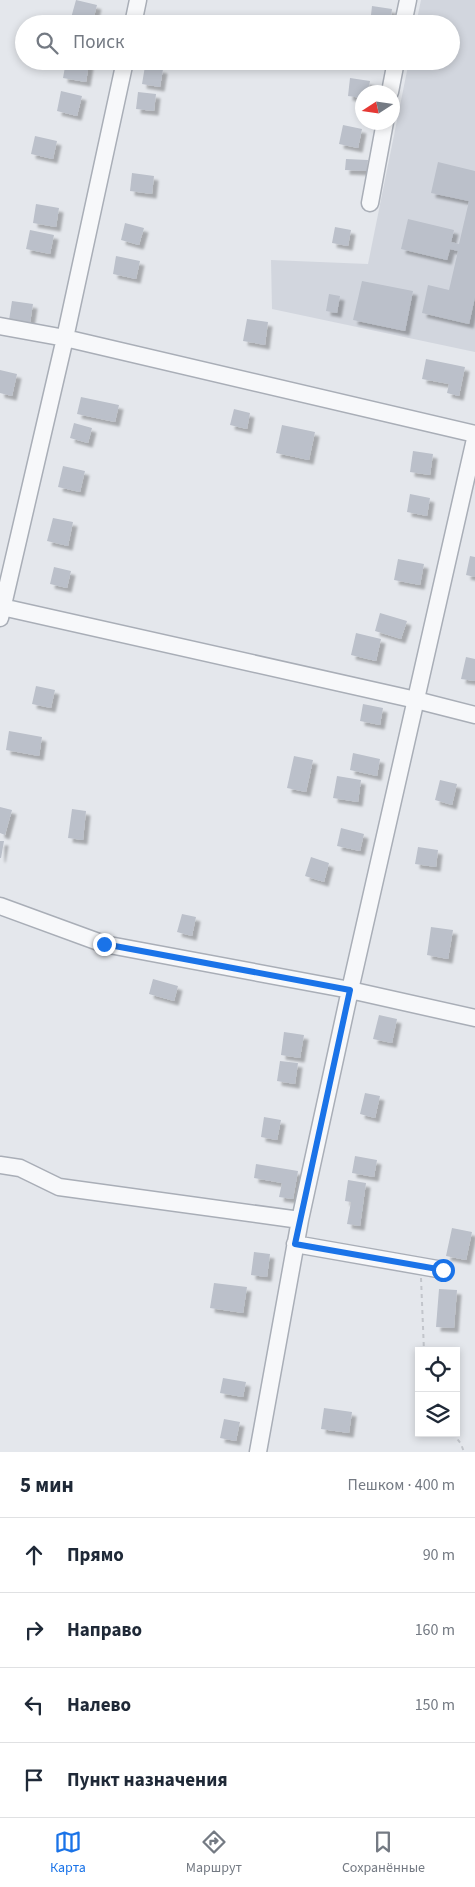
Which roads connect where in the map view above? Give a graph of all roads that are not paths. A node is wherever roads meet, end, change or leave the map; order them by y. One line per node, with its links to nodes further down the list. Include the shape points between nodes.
1 (138, 0): 3 (street)
2 (408, 0): 4 (street)
3 (135, 15)
4 (405, 15)
5 (123, 70): 11 (street)
6 (394, 70): 7 (street)
7 (391, 85)
8 (384, 130): 9 (street)
9 (370, 203)
10 (0, 326): 11 (street)
11 (65, 338): 12 (street); 14 (street)
12 (475, 434)
13 (475, 439): 15 (street)
14 (1, 613): 15 (street)
15 (416, 700): 16 (street); 18 (street)
16 (475, 716)
17 (0, 906): 18 (street, via 104,944)
18 (350, 990): 19 (street); 21 (street)
19 (475, 1018)
20 (0, 1165): 21 (street, via 20,1168 59,1187)
21 (300, 1220): 22 (street)
22 (295, 1244): 23 (street); 24 (street)
23 (443, 1270)
24 (258, 1452)

